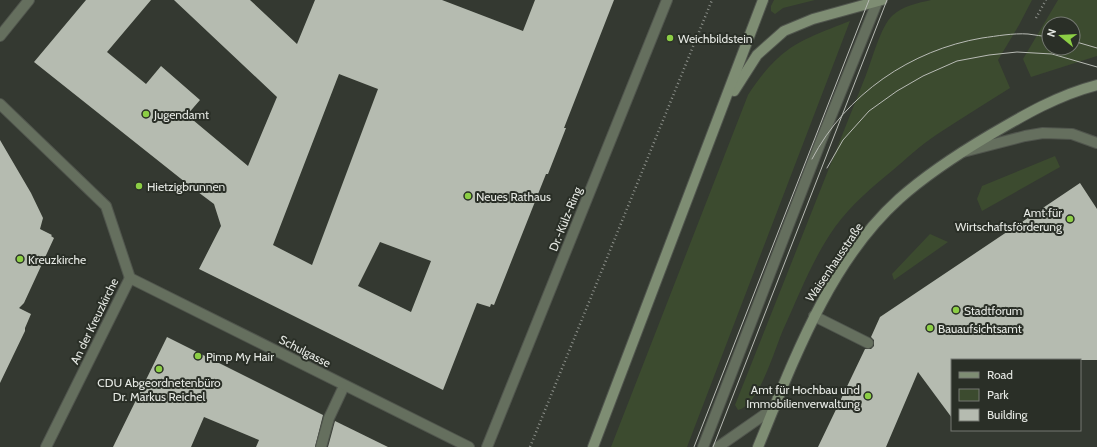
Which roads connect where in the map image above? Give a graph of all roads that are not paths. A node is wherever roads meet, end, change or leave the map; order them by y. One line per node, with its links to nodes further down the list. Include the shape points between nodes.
1 (29, 0): 5 (street)
2 (668, 0): 19 (street, Dr.-Külz-Ring)
3 (763, 0): 8 (main road)
4 (879, 0): 8 (main road, via 813,19 784,31 757,55); 21 (street, via 821,141)
5 (0, 36)
6 (1097, 85): 10 (main road, Waisenhausstraße, via 1033,110)
7 (0, 104): 11 (street, An der Kreuzkirche, via 106,206)
8 (722, 110): 20 (main road)
9 (1097, 143): 10 (street, via 1072,134 1043,133)
10 (958, 154): 12 (main road, Waisenhausstraße, via 898,200 868,232 841,270)
11 (130, 278): 14 (street, Schulgasse); 16 (street, An der Kreuzkirche)
12 (814, 316): 13 (street); 15 (main road, Waisenhausstraße)
13 (868, 343)
14 (344, 386): 17 (street, via 329,418); 18 (street, Schulgasse)
15 (774, 408): 22 (street); 23 (main road, Waisenhausstraße)
16 (46, 447)
17 (321, 447)
18 (468, 447)
19 (487, 447)
20 (593, 447)
21 (703, 447)
22 (718, 447)
23 (758, 447)

